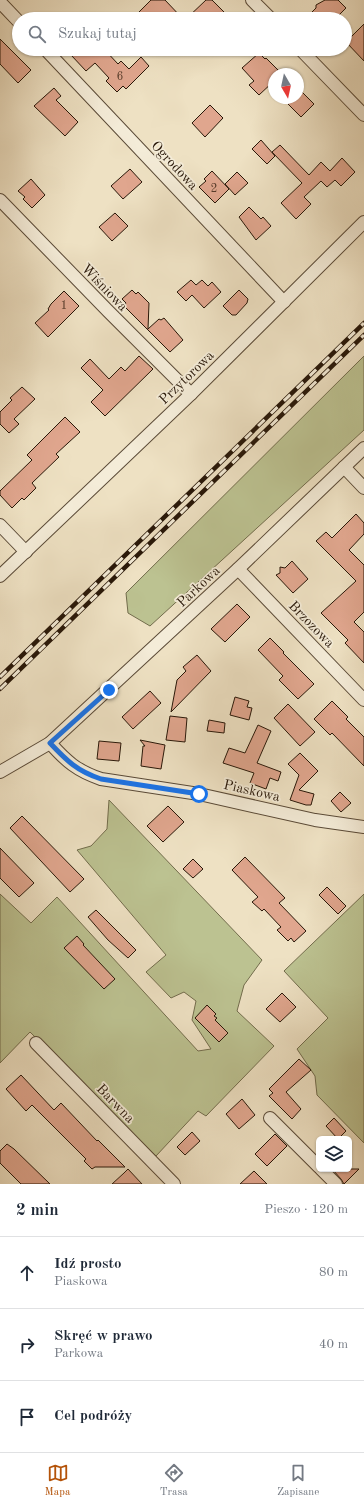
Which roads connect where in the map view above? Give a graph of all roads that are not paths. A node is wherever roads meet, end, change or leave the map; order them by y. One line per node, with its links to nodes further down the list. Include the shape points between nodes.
1 (252, 0): 3 (street)
2 (0, 2): 4 (street)
3 (264, 12)
4 (12, 15)
5 (52, 56): 10 (street, Ogrodowa)
6 (307, 56): 7 (street)
7 (364, 116)
8 (0, 200): 11 (street, Wiśniowa)
9 (364, 222): 10 (street, Przytorowa)
10 (284, 302): 11 (street, Przytorowa)
11 (190, 394): 16 (street, Przytorowa)
12 (364, 448): 13 (street, Parkowa)
13 (344, 467): 14 (street); 17 (street, Parkowa)
14 (364, 488)
15 (0, 525): 16 (street)
16 (26, 552): 18 (street, Przytorowa)
17 (238, 569): 19 (street, Brzozowa); 20 (street, Parkowa)
18 (0, 576)
19 (364, 700)
20 (50, 743): 21 (street, Parkowa); 22 (street, Piaskowa, via 66,760 86,774 101,779 199,794 315,820)
21 (0, 772)
22 (364, 827)
23 (36, 1043): 27 (street, Barwna)
24 (270, 1118): 25 (street)
25 (316, 1164)
26 (324, 1172): 28 (street)
27 (174, 1184)
28 (336, 1184)

